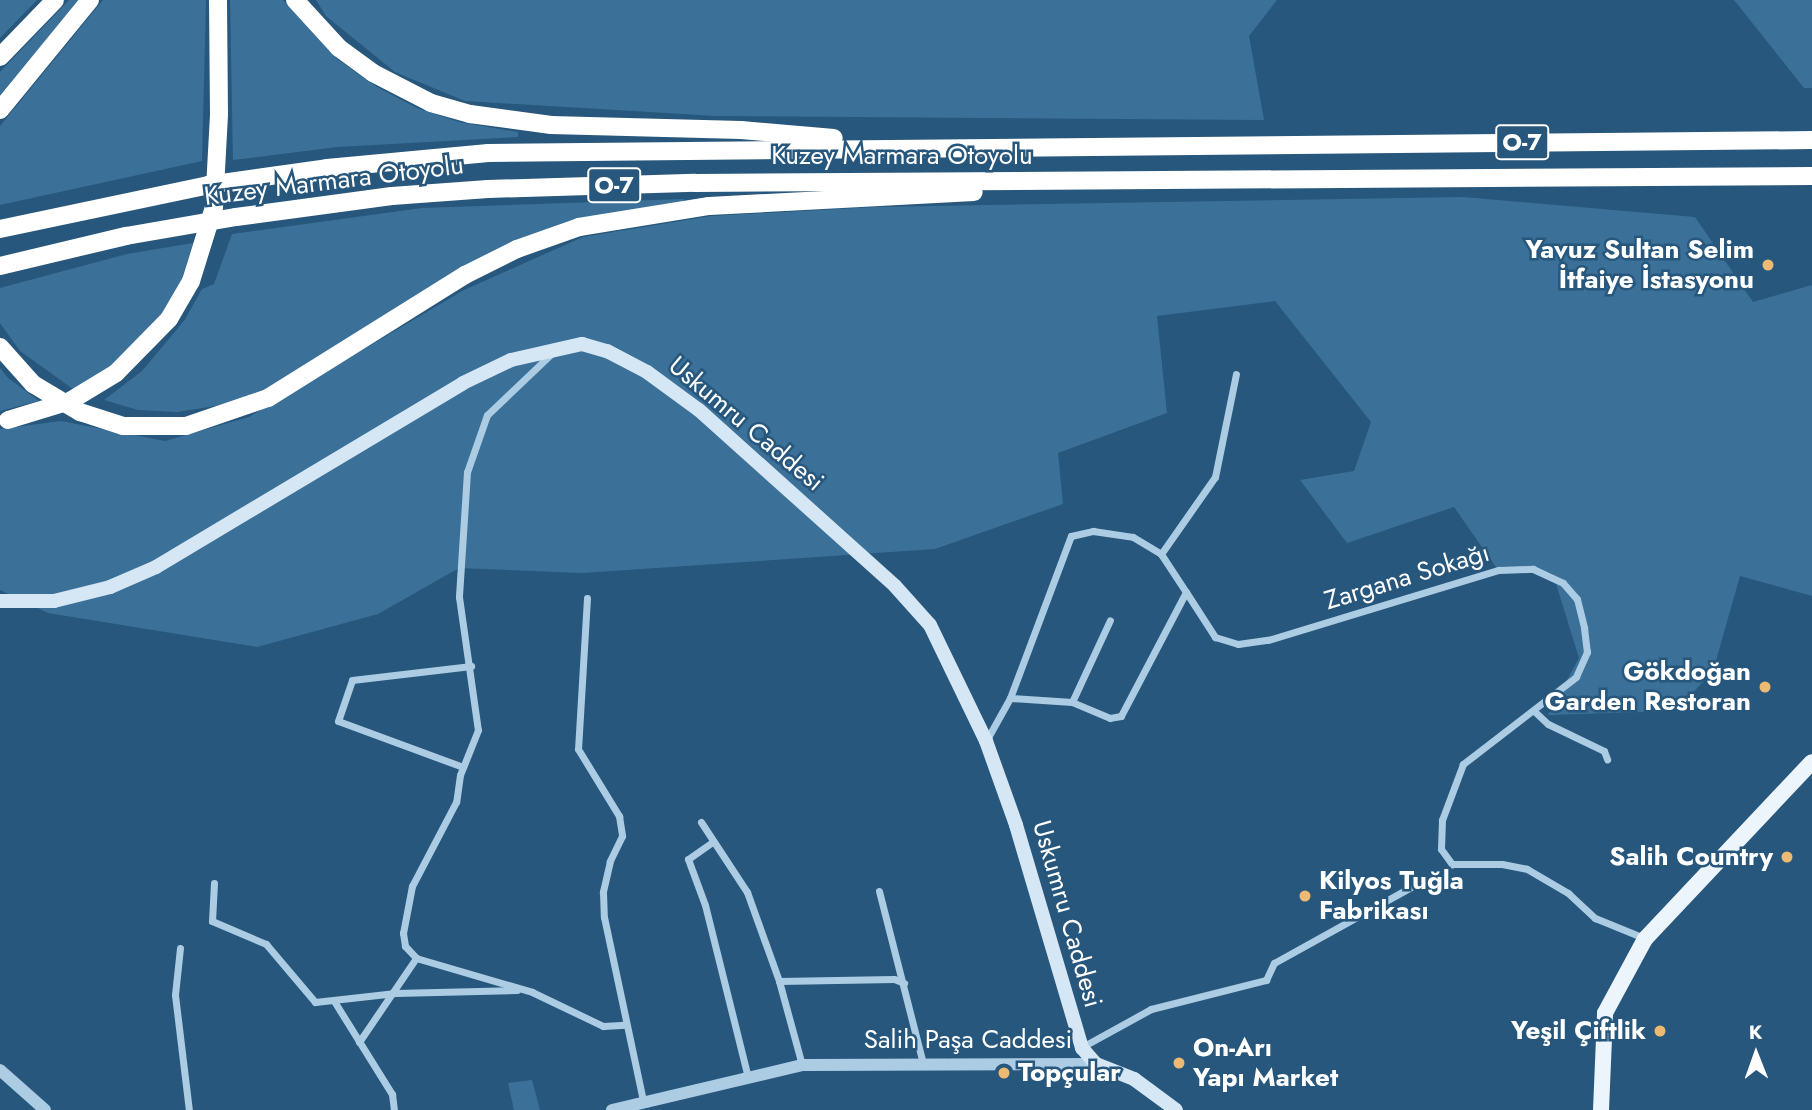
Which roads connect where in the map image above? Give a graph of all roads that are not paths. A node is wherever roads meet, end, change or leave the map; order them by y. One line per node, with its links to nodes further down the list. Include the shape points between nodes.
1 (55, 0): 5 (highway)
2 (90, 0): 6 (highway)
3 (218, 0): 16 (highway, bridge, via 214,207 191,281 169,319 116,373 70,401)
4 (295, 0): 8 (highway, via 339,48 373,73 431,103 470,114 551,125 801,133)
5 (0, 57)
6 (0, 110)
7 (1812, 140): 8 (highway, Kuzey Marmara Otoyolu / O-7)
8 (882, 146): 11 (highway, Kuzey Marmara Otoyolu / O-7, via 563,150 418,158 208,185)
9 (1812, 176): 10 (highway, Kuzey Marmara Otoyolu / O-7)
10 (1047, 182): 12 (highway, Kuzey Marmara Otoyolu / O-7, via 695,183 392,196 126,236); 13 (highway, via 957,194 846,196 674,209 579,227 517,249 465,275 268,398 186,426 123,426 80,412 33,384)
11 (0, 229)
12 (0, 266)
13 (0, 347)
14 (558, 347): 20 (main road, Uskumru Caddesi, via 511,360 463,383 156,568 54,601); 22 (street, via 486,415 467,472 459,597); 26 (main road, Uskumru Caddesi, via 582,344 647,372 699,410 895,586 930,625)
15 (1236, 374): 17 (street, via 1215,477)
16 (4, 421)
17 (1161, 554): 18 (street, Zargana Sokağı); 23 (street, via 1133,537 1093,531 1071,536)
18 (1186, 592): 24 (street, via 1121,716 1110,718); 25 (street, Zargana Sokağı, via 1215,637 1238,644 1269,640 1499,570 1533,569 1563,583 1577,599 1587,652 1576,677)
19 (587, 598): 43 (street, via 578,749 619,816 622,836 603,892)
20 (0, 601)
21 (1110, 620): 24 (street)
22 (471, 666): 29 (street, via 478,730); 29 (street, via 352,680 338,722)
23 (1010, 698): 24 (street); 26 (street)
24 (1072, 702)
25 (1534, 711): 27 (street, via 1548,724 1604,751); 35 (street, Zargana Sokağı, via 1463,764 1442,820 1441,849 1452,864 1502,863 1527,869 1568,893 1595,918)
26 (986, 741): 45 (main road, Uskumru Caddesi)
27 (1607, 759)
28 (1812, 762): 35 (main road)
29 (463, 767): 37 (street, via 456,802 412,886 403,933 405,946)
30 (701, 822): 31 (street)
31 (711, 843): 38 (street, via 747,892); 50 (street, via 688,859 705,905)
32 (214, 883): 42 (street, via 212,921 267,944 314,1002)
33 (1411, 887): 45 (street, via 1274,963 1266,980 1151,1009)
34 (879, 891): 39 (street)
35 (1645, 939): 57 (main road, via 1605,1013)
36 (180, 948): 53 (street, via 175,995)
37 (416, 958): 40 (street); 41 (street)
38 (779, 981): 39 (street, via 894,979); 48 (street)
39 (904, 983): 46 (street)
40 (525, 990): 41 (street); 43 (street, via 603,1026)
41 (395, 993): 42 (street); 44 (street)
42 (334, 1001): 44 (street)
43 (625, 1025): 51 (street)
44 (359, 1042): 54 (street, via 392,1094)
45 (1082, 1048): 47 (main road, Uskumru Caddesi)
46 (923, 1064): 47 (street, Salih Paşa Caddesi); 48 (street, Salih Paşa Caddesi)
47 (1096, 1064): 56 (main road, Salih Paşa Caddesi, via 1151,1088)
48 (802, 1065): 50 (street, Salih Paşa Caddesi)
49 (0, 1070): 52 (street)
50 (748, 1077): 51 (street, Salih Paşa Caddesi)
51 (643, 1101): 55 (street, Salih Paşa Caddesi)
52 (45, 1110)
53 (189, 1110)
54 (394, 1110)
55 (612, 1110)
56 (1176, 1110)
57 (1601, 1110)

